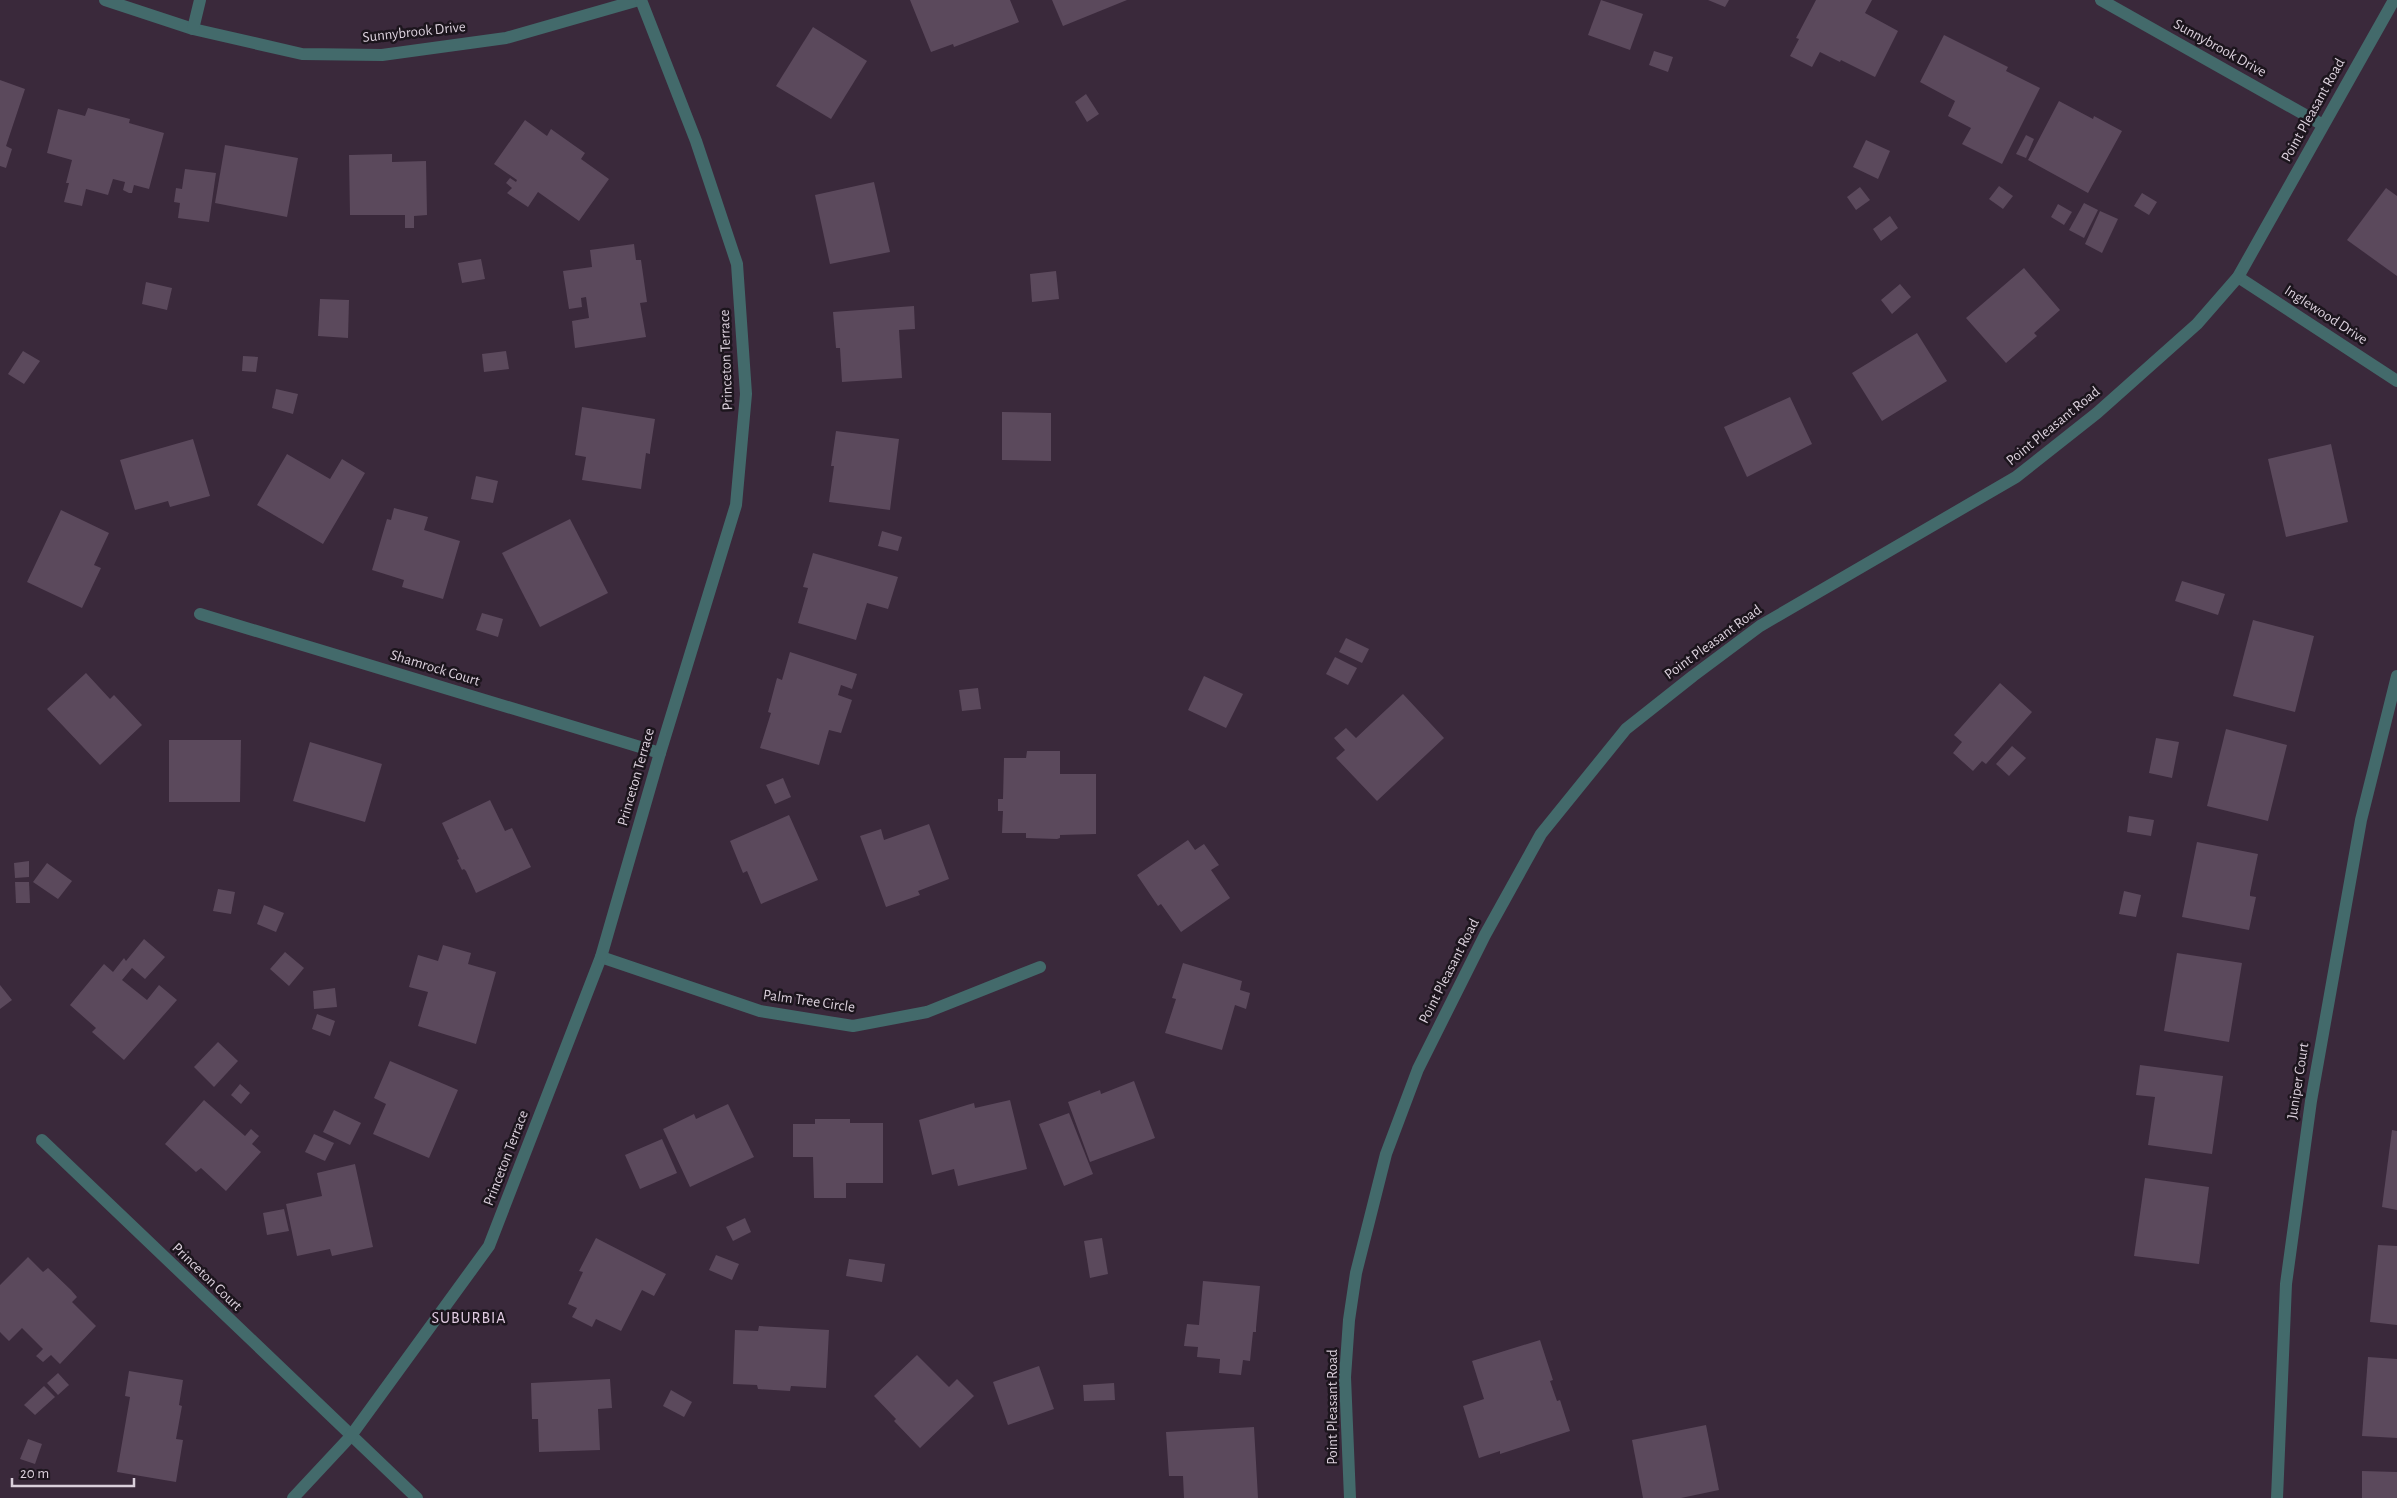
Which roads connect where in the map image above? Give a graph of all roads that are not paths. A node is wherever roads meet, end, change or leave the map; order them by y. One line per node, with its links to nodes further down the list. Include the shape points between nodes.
1 (105, 0): 6 (street, Sunnybrook Drive)
2 (200, 0): 6 (street)
3 (640, 0): 6 (street, Sunnybrook Drive, via 506,38 382,55 302,54); 12 (street, Princeton Terrace, via 696,141 737,264 746,394 736,505)
4 (2101, 0): 7 (street, Sunnybrook Drive)
5 (2394, 0): 7 (street, Point Pleasant Road)
6 (193, 29)
7 (2323, 125): 8 (street, Point Pleasant Road)
8 (2238, 277): 9 (street, Inglewood Drive); 19 (street, Point Pleasant Road, via 2197,324 2097,413 2016,477 1760,626 1693,676 1626,730 1541,834 1485,935 1418,1069 1386,1154 1356,1273 1349,1320 1345,1376)
9 (2397, 381)
10 (200, 614): 12 (street, Shamrock Court)
11 (2397, 676): 20 (street, Juniper Court, via 2361,820 2311,1101 2286,1284)
12 (660, 753): 13 (street, Princeton Terrace)
13 (601, 957): 14 (street, Palm Tree Circle, via 760,1011 853,1026 927,1012); 16 (street, Princeton Terrace, via 489,1246)
14 (1040, 967)
15 (42, 1140): 16 (street, Princeton Court)
16 (350, 1437): 17 (street, Princeton Terrace); 18 (street, Princeton Court)
17 (293, 1498)
18 (417, 1498)
19 (1350, 1498)
20 (2277, 1498)

